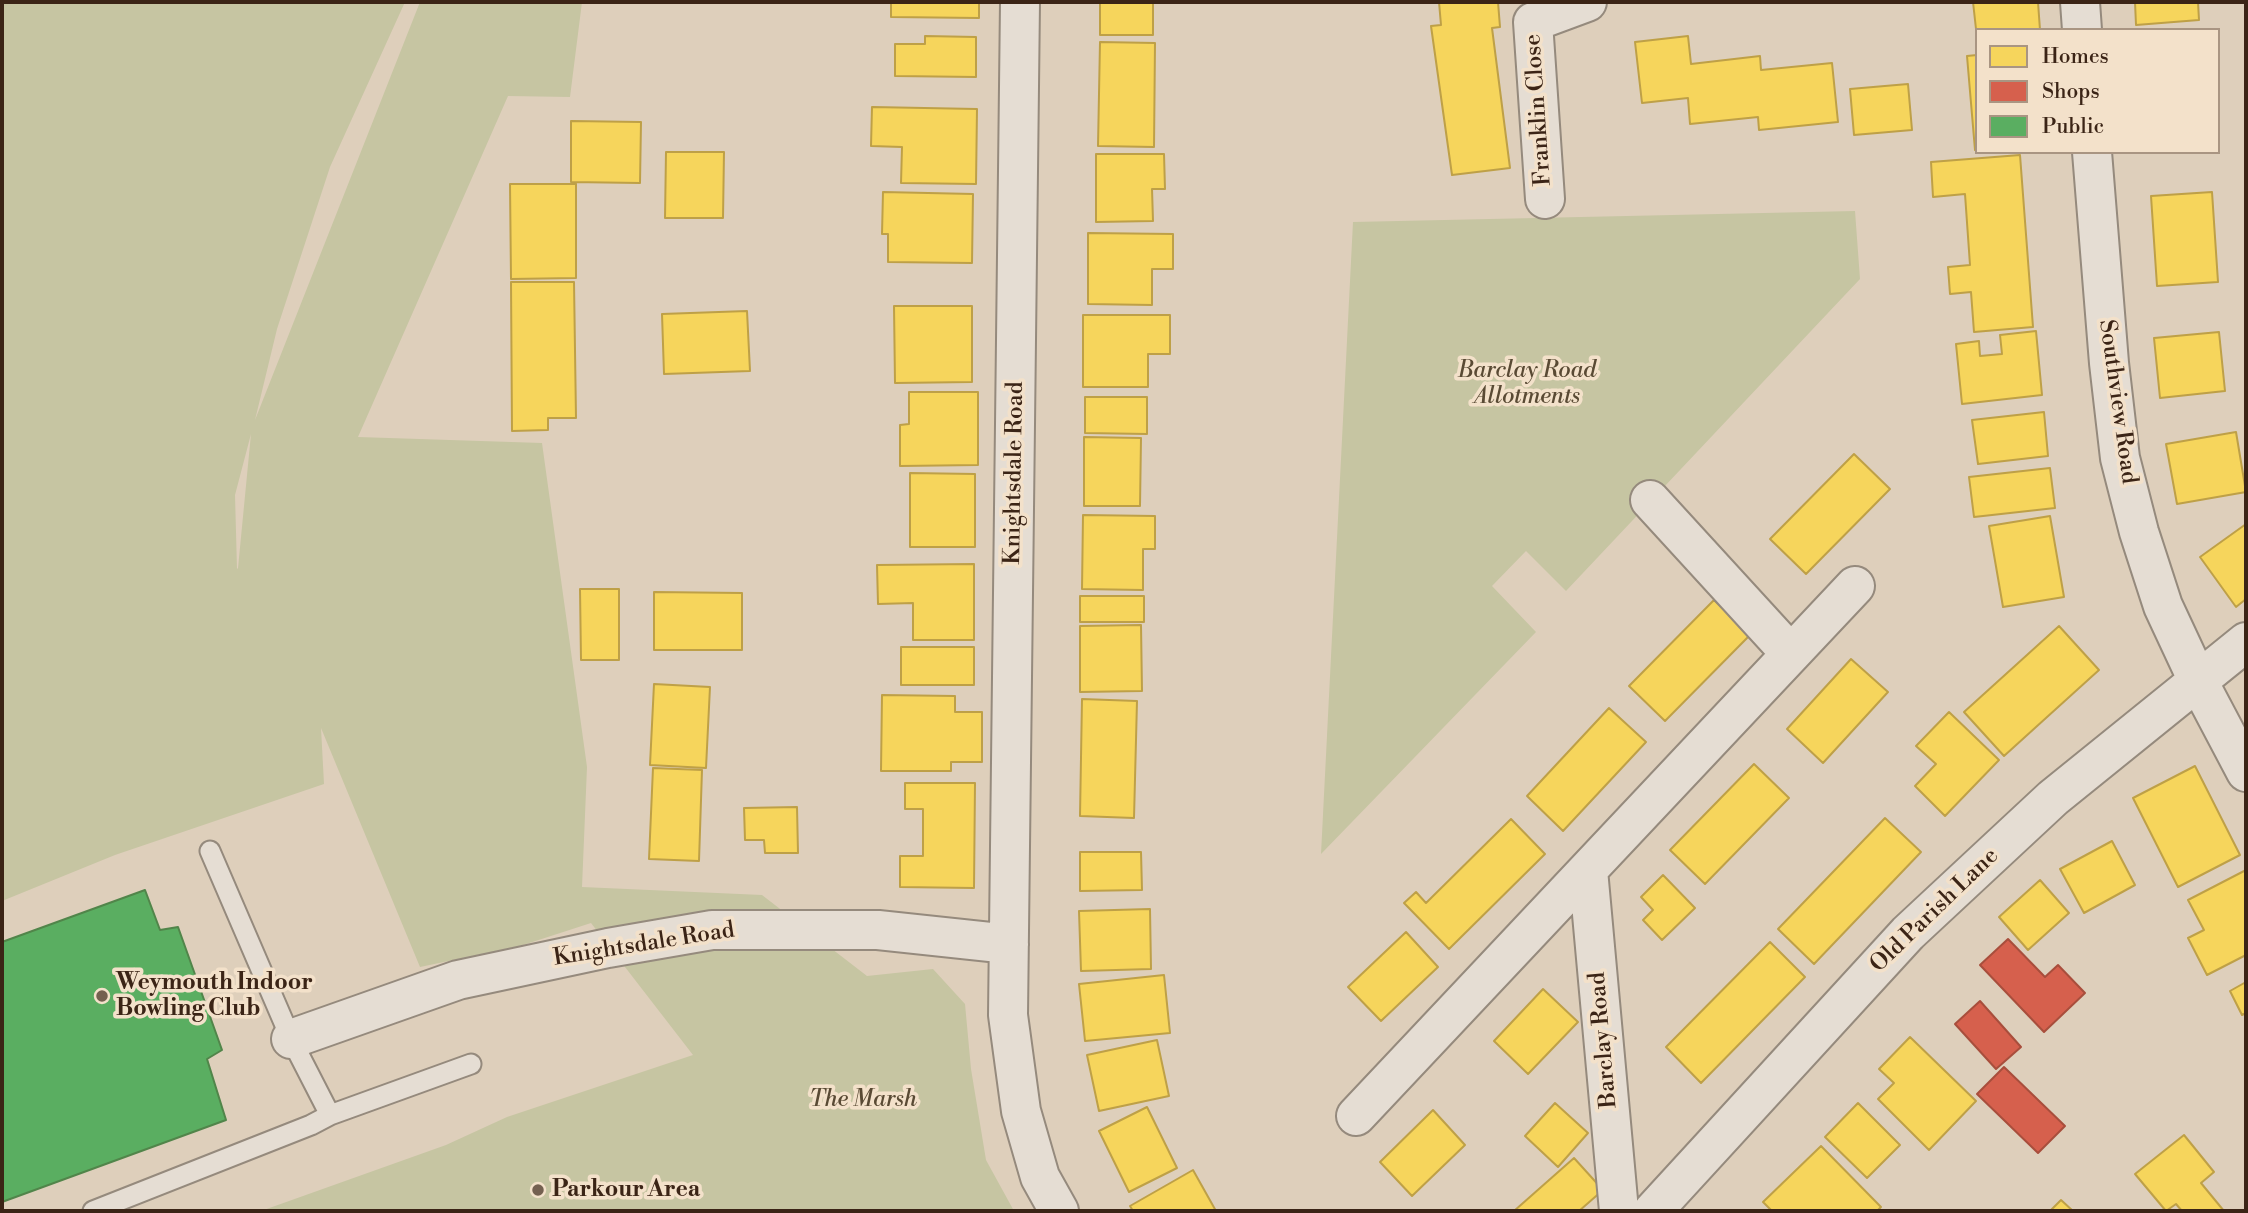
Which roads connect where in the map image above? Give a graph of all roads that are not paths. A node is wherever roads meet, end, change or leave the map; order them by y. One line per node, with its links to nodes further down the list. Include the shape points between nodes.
1 (1020, 2): 16 (street, Knightsdale Road)
2 (1587, 2): 4 (street, Franklin Close)
3 (2080, 2): 5 (street)
4 (1532, 12): 7 (street, Franklin Close)
5 (2082, 28)
6 (2092, 154): 12 (street, Southview Road, via 2120,458 2163,606)
7 (1545, 199)
8 (1650, 500): 11 (street)
9 (1855, 586): 11 (street)
10 (2246, 642): 12 (street, Old Parish Lane)
11 (1791, 654): 15 (street)
12 (2198, 681): 13 (street, Southview Road); 24 (street, Old Parish Lane, via 2053,798 1908,933)
13 (2246, 772)
14 (211, 851): 17 (lane)
15 (1588, 870): 20 (street); 23 (street, Barclay Road)
16 (1009, 944): 17 (street, Knightsdale Road, via 878,930 712,930 458,980); 22 (street, Knightsdale Road, via 1008,1015 1021,1111 1040,1177)
17 (291, 1039): 19 (lane)
18 (471, 1064): 19 (lane)
19 (330, 1115): 21 (lane)
20 (1356, 1116)
21 (93, 1211)
22 (1059, 1211)
23 (1619, 1211)
24 (1653, 1211)

